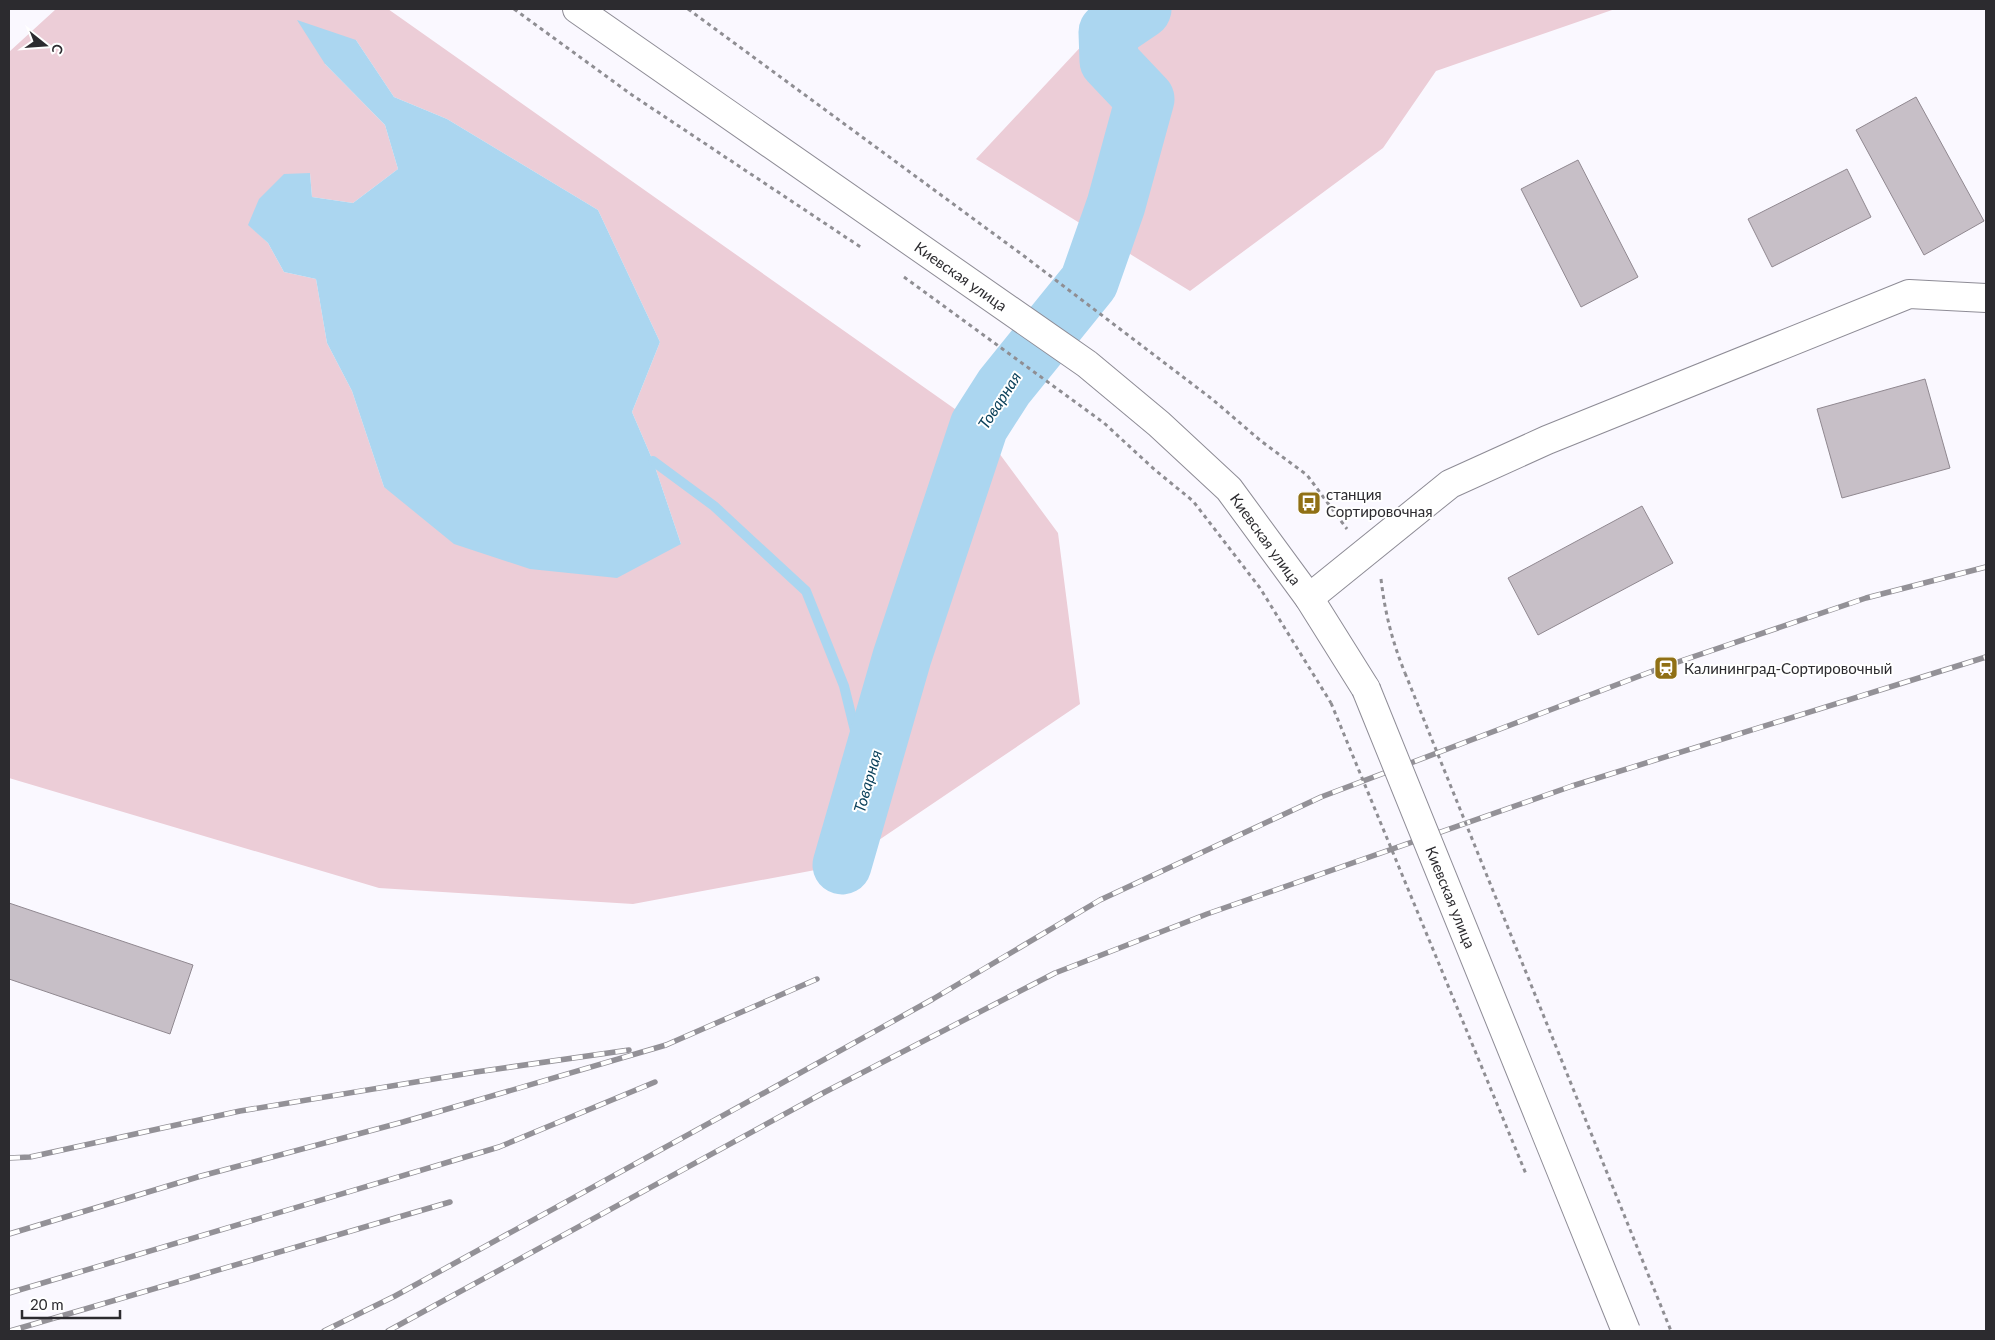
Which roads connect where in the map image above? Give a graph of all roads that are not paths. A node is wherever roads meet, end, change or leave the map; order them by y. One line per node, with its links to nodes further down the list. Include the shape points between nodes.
1 (577, 9): 3 (main road, Киевская улица, via 1087,364 1159,424 1229,489)
2 (1986, 298): 3 (main road, via 1909,294 1591,422 1450,484)
3 (1309, 598): 4 (main road, Киевская улица, bridge, via 1366,689)
4 (1626, 1331)

